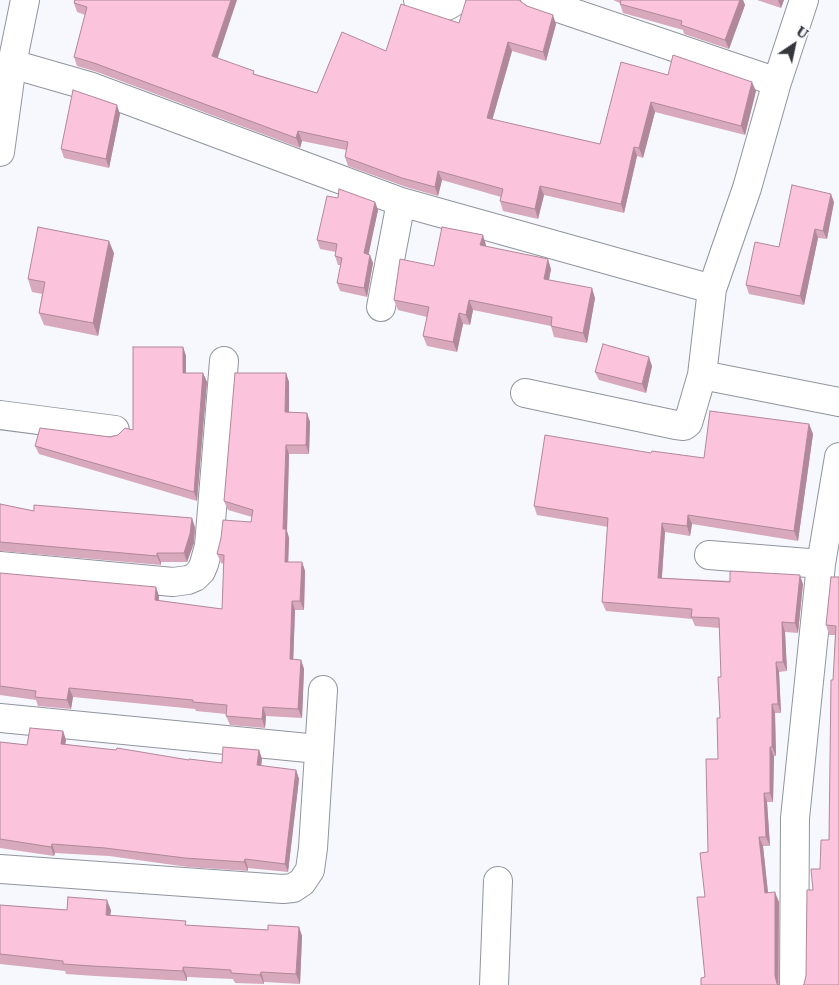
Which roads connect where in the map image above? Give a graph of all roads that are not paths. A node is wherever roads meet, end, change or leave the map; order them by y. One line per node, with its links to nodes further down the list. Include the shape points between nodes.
1 (25, 0): 6 (street)
2 (418, 0): 3 (street, via 434,6 447,6)
3 (456, 0)
4 (535, 0): 7 (street)
5 (804, 0): 7 (street)
6 (12, 64): 8 (street); 9 (street, via 92,87)
7 (777, 82): 10 (street, via 747,188)
8 (0, 152)
9 (401, 202): 10 (street); 11 (street)
10 (712, 289): 13 (street)
11 (381, 307)
12 (224, 361): 21 (street, via 209,546 201,571 195,577 173,582)
13 (702, 375): 14 (street, via 690,419 684,426); 15 (street)
14 (524, 393)
15 (839, 402)
16 (0, 415): 17 (street)
17 (115, 430)
18 (839, 457): 20 (street)
19 (709, 555): 20 (street)
20 (821, 564): 28 (street, via 795,818)
21 (0, 566)
22 (322, 690): 24 (street)
23 (0, 718): 24 (street)
24 (318, 749): 25 (street, via 310,870 293,888)
25 (0, 869)
26 (498, 881): 27 (street)
27 (494, 985)
28 (794, 985)

